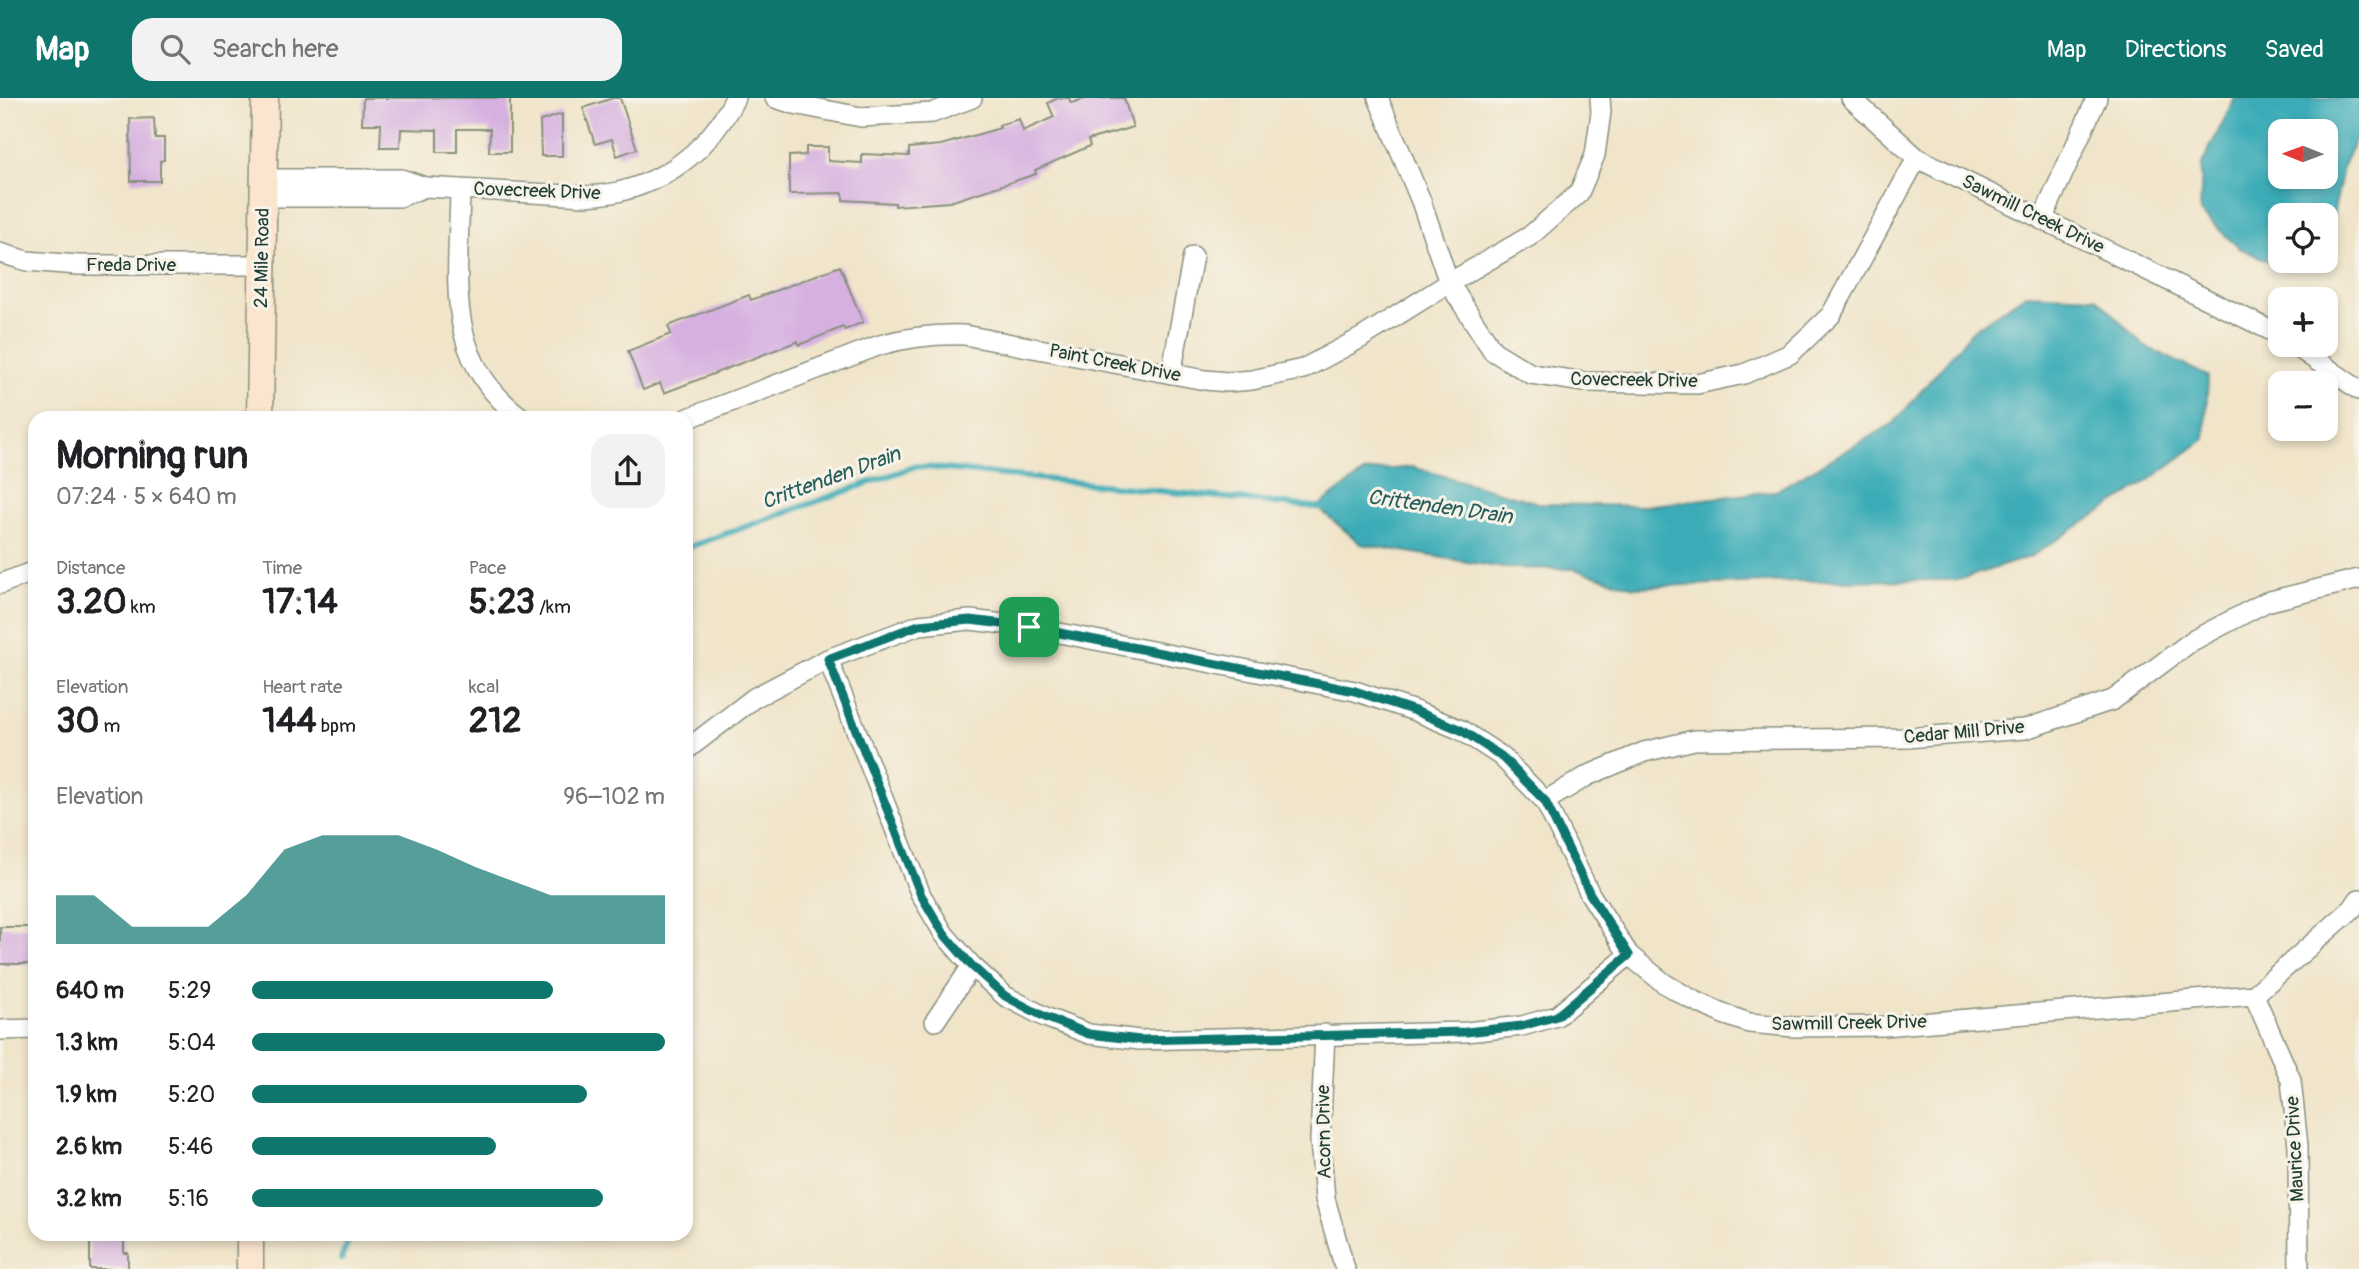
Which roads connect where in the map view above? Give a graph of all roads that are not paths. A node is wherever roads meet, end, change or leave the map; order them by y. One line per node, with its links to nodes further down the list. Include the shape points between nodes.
1 (265, 98): 10 (street, 24 Mile Road)
2 (735, 98): 11 (street, Covecreek Drive, via 723,121 697,151 646,184 595,196)
3 (775, 98): 4 (street, via 861,117 932,114)
4 (972, 98)
5 (1378, 98): 16 (street)
6 (1600, 98): 16 (street, Paint Creek Drive, via 1595,155 1579,193 1530,236)
7 (1850, 98): 9 (street, Sawmill Creek Drive)
8 (2097, 98): 12 (street)
9 (1917, 158): 12 (street, Sawmill Creek Drive); 16 (street, Covecreek Drive, via 1831,315 1790,354 1744,374 1697,384 1584,382 1531,374 1493,351)
10 (264, 188): 11 (street, Covecreek Drive, via 355,188 401,180); 15 (street, 24 Mile Road)
11 (460, 189): 22 (street, via 458,304 464,339)
12 (2042, 220): 17 (street, Sawmill Creek Drive)
13 (0, 253): 15 (street, Freda Drive, via 27,261 78,265)
14 (1193, 256): 19 (street)
15 (263, 265): 21 (street, 24 Mile Road)
16 (1449, 283): 19 (street, Paint Creek Drive, via 1303,369 1228,382)
17 (2268, 329)
18 (2311, 357): 20 (street)
19 (1171, 374): 23 (street, Paint Creek Drive, via 964,335 936,334 880,345)
20 (2359, 390)
21 (260, 411)
22 (498, 411)
23 (693, 416)
24 (28, 574): 26 (street)
25 (2359, 579): 29 (street, Cedar Mill Drive, via 2266,602 2192,641 2113,700 2025,729 1906,738 1694,740 1644,752 1589,775)
26 (0, 584)
27 (828, 659): 28 (street, Sawmill Creek Drive, via 754,698); 29 (street, Sawmill Creek Drive, via 919,625 970,620 1029,627 1309,681 1355,691 1461,730 1501,756); 32 (street, via 921,895 944,934)
28 (693, 745)
29 (1545, 801): 31 (street, Sawmill Creek Drive, via 1590,894)
30 (2359, 898): 33 (street)
31 (1629, 955): 33 (street, Sawmill Creek Drive, via 1665,985 1723,1014 1749,1023 1794,1027 1884,1026); 37 (street, via 1557,1016 1522,1026 1466,1032)
32 (972, 966): 34 (street); 37 (street, via 1005,996 1089,1034 1140,1040)
33 (2254, 995): 41 (street, Maurice Drive, via 2291,1080 2298,1146)
34 (936, 1021)
35 (28, 1029): 36 (street)
36 (0, 1030)
37 (1325, 1034): 40 (street, Acorn Drive, via 1320,1140 1325,1199)
38 (250, 1241): 39 (street)
39 (250, 1269)
40 (1345, 1269)
41 (2299, 1269)

